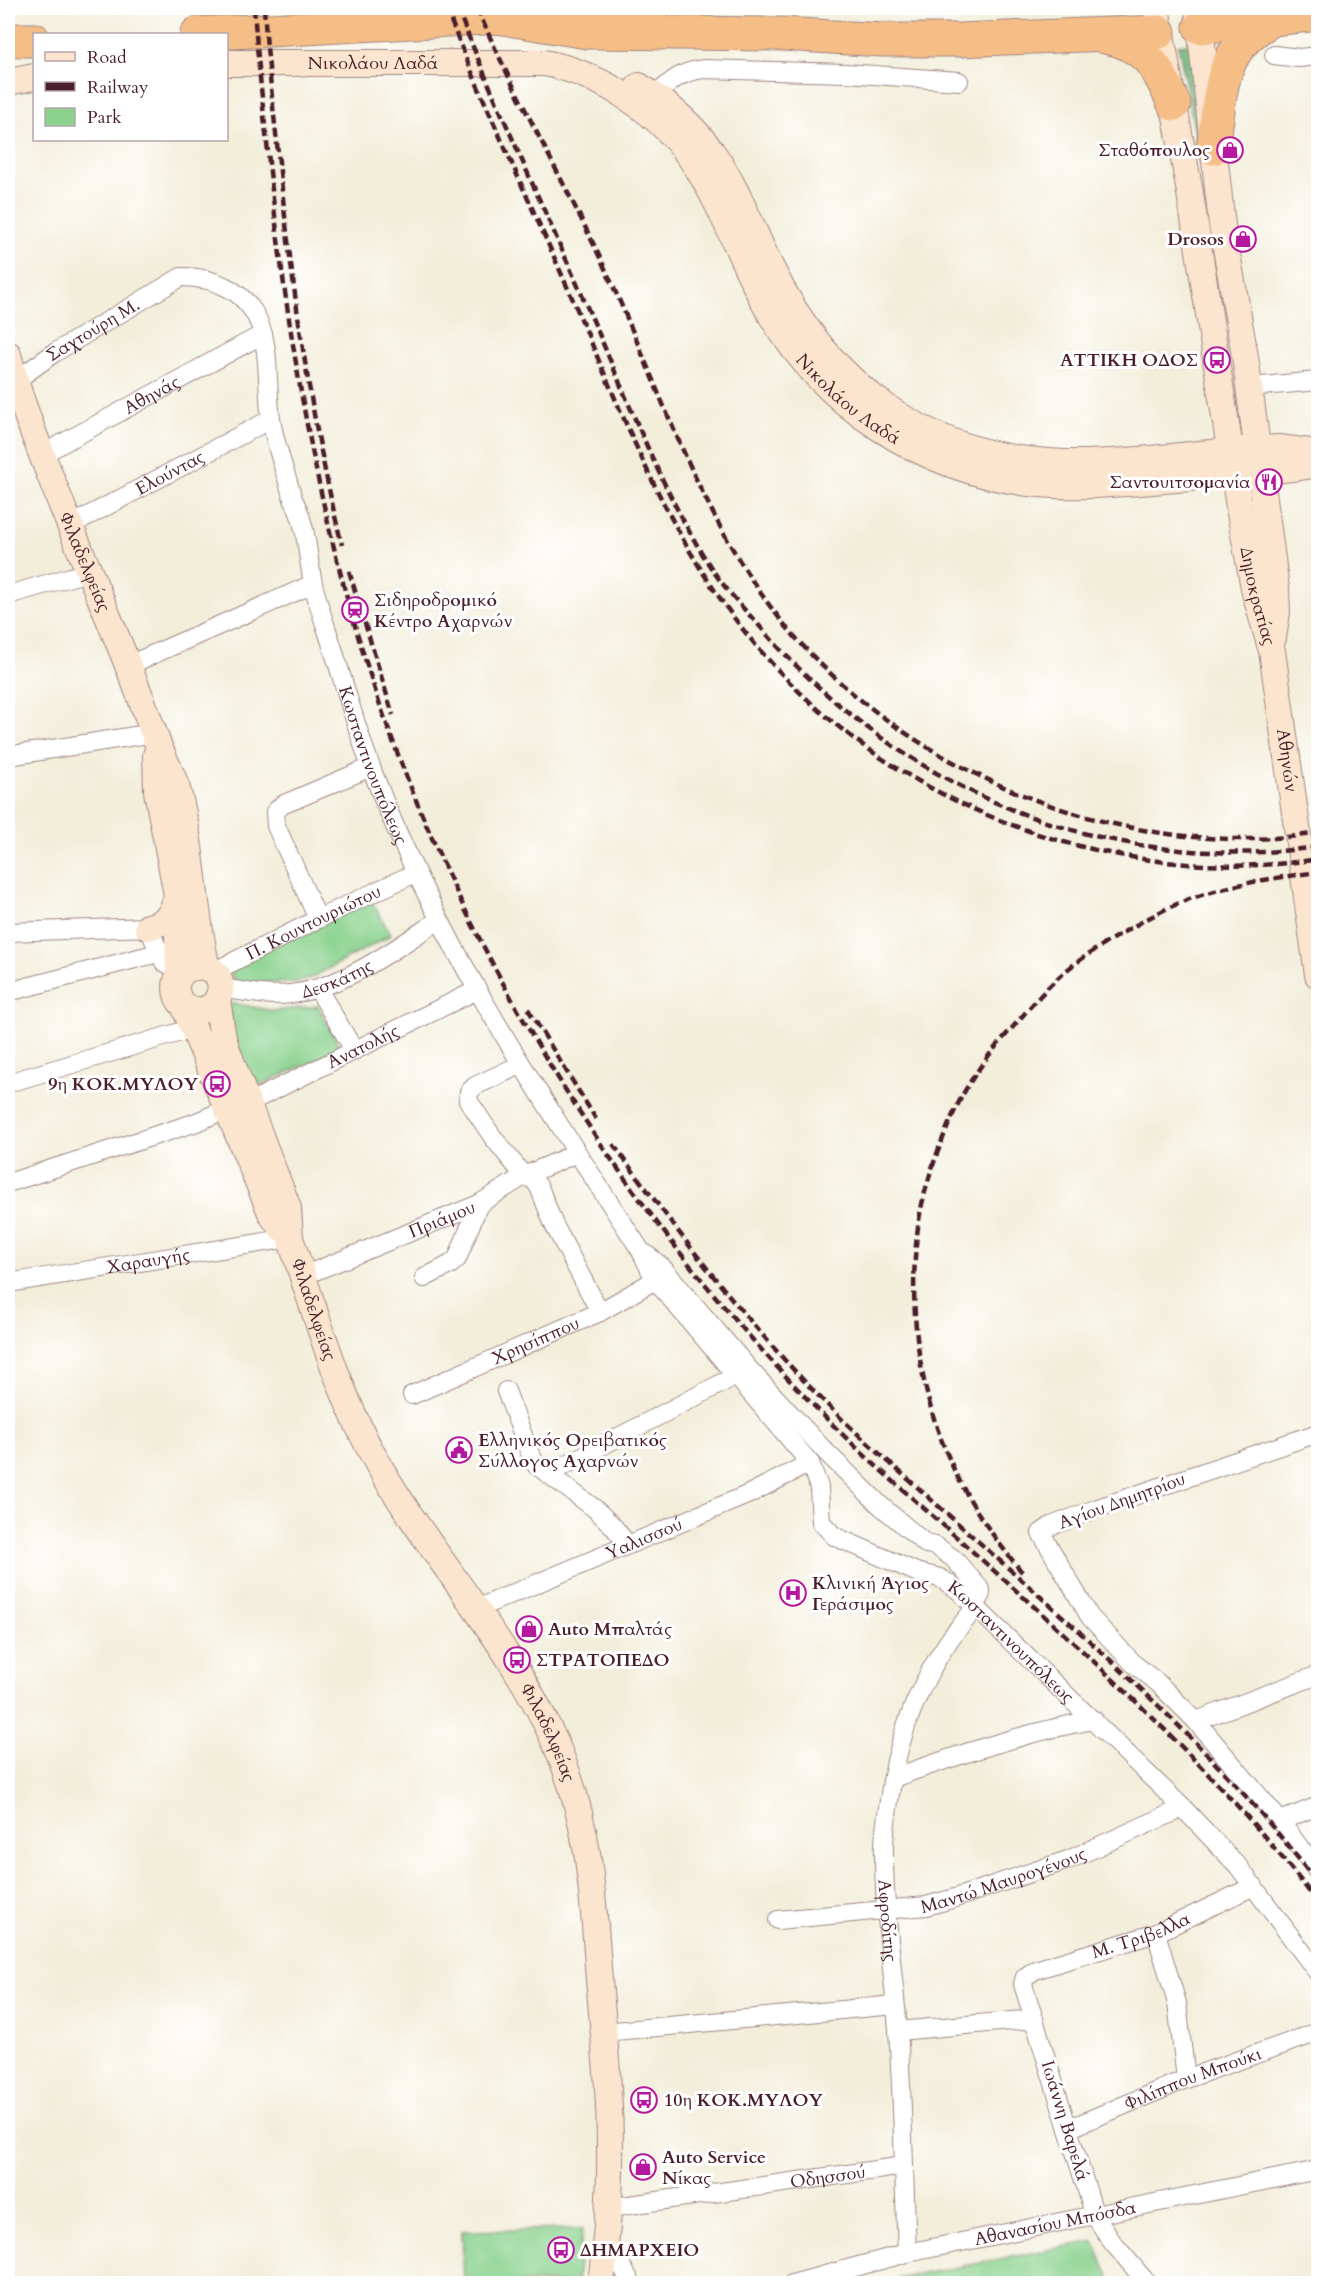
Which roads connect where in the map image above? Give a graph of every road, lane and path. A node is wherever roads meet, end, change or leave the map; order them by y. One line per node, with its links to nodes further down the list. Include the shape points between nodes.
1 (653, 8): 3 (highway)
2 (1318, 14): 5 (highway)
3 (497, 17): 7 (highway); 8 (highway, via 587,32 782,34 883,40)
4 (1199, 17): 5 (highway); 6 (main road); 20 (main road, Δημοκρατίας)
5 (1277, 17): 20 (highway, via 1245,37 1234,53 1223,84)
6 (1158, 20): 8 (highway); 19 (main road, Δημοκρατίας)
7 (215, 33)
8 (1091, 35): 19 (highway, via 1131,44 1146,55 1163,78)
9 (8, 40): 10 (highway)
10 (33, 40)
11 (1274, 55): 12 (street)
12 (1318, 56)
13 (521, 62): 14 (main road, Νικολάου Λαδά); 18 (main road, Νικολάου Λαδά, via 558,59 590,65); 31 (main road, Νικολάου Λαδά, via 557,65 586,75 627,98 667,129 700,170 761,296 796,351 841,399 898,440 985,475 1031,483 1121,484)
14 (228, 63)
15 (33, 77): 17 (main road)
16 (959, 81): 18 (street, via 704,69 682,74)
17 (8, 82)
18 (656, 96): 31 (main road, Νικολάου Λαδά, via 700,134 719,160 791,306 815,341 854,383 907,420 969,448 1032,461)
19 (1174, 104): 31 (main road, Δημοκρατίας)
20 (1213, 148): 26 (main road, Δημοκρατίας)
21 (181, 277): 22 (street, Κωσταντινουπόλεως, via 222,285 243,297); 24 (street, Σαχτούρη Μ.)
22 (263, 334): 27 (street, Κωσταντινουπόλεως); 29 (street, Αθηνάς)
23 (8, 354): 24 (main road, Φιλαδελφείας)
24 (10, 379): 29 (main road, Φιλαδελφείας)
25 (1318, 381): 26 (street)
26 (1250, 387): 30 (main road, Δημοκρατίας)
27 (271, 419): 33 (street, Ελούντας); 35 (street, Κωσταντινουπόλεως, via 305,536)
28 (1318, 453): 30 (main road, Νικολάου Λαδά, via 1279,448)
29 (42, 455): 33 (main road, Φιλαδελφείας)
30 (1259, 461): 31 (main road, Νικολάου Λαδά); 32 (main road, Νικολάου Λαδά); 37 (main road, Δημοκρατίας, via 1276,589)
31 (1233, 463): 37 (main road, Δημοκρατίας, via 1256,593)
32 (1318, 464)
33 (69, 526): 34 (main road, Φιλαδελφείας)
34 (88, 572): 36 (street); 38 (main road, Φιλαδελφείας)
35 (313, 584): 38 (street); 41 (street, Κωσταντινουπόλεως)
36 (8, 595)
37 (1272, 651): 49 (main road, Αθηνών)
38 (129, 665): 39 (main road, Φιλαδελφείας)
39 (155, 736): 40 (street); 43 (main road, Φιλαδελφείας, via 157,791); 48 (main road, Φιλαδελφείας, via 177,788 189,845 201,941)
40 (8, 756)
41 (371, 767): 42 (street, Κωσταντινουπόλεως); 44 (street, via 282,805 275,812 276,826)
42 (415, 873): 44 (street, Π. Κουντουριώτου); 45 (street, Κωσταντινουπόλεως)
43 (177, 895): 46 (main road, via 171,916); 48 (main road, Φιλαδελφείας)
44 (318, 919): 48 (street, Π. Κουντουριώτου)
45 (439, 920): 50 (street, Δεσκάτης, via 382,958); 51 (street, Κωσταντινουπόλεως)
46 (148, 927): 47 (street); 48 (street)
47 (8, 932)
48 (196, 974): 50 (street, Δεσκάτης, via 288,995); 52 (street); 53 (main road, Φιλαδελφείας, via 176,990); 53 (main road, via 206,1010); 57 (main road, Φιλαδελφείας, via 224,1038)
49 (1318, 975)
50 (318, 989): 54 (street)
51 (477, 990): 54 (street, Ανατολής); 55 (street, Κωσταντινουπόλεως)
52 (8, 992)
53 (189, 1017): 56 (street); 57 (main road, Φιλαδελφείας)
54 (354, 1050): 57 (street, Ανατολής)
55 (520, 1065): 58 (street, Κωσταντινουπόλεως); 59 (street, via 475,1086 468,1100)
56 (8, 1083)
57 (237, 1106): 60 (street, Ανατολής); 62 (main road, Φιλαδελφείας, via 288,1208)
58 (577, 1153): 59 (street, Πριάμου); 63 (street, Κωσταντινουπόλεως)
59 (524, 1176): 61 (street, Πριάμου); 68 (street, via 539,1187 554,1225)
60 (8, 1183)
61 (479, 1204): 64 (street, Πριάμου); 65 (street, via 457,1259)
62 (290, 1238): 64 (main road, Φιλαδελφείας); 67 (street, Χαραυγής)
63 (641, 1251): 66 (street, Κωσταντινουπόλεως); 76 (street, Κωσταντινουπόλεως, via 662,1267 826,1452 926,1544 954,1559 978,1585 982,1595)
64 (303, 1276): 77 (main road, Φιλαδελφείας, via 348,1401 376,1461)
65 (424, 1278)
66 (655, 1280): 68 (street, Χρησίππου); 69 (street, Κωσταντινουπόλεως)
67 (8, 1283)
68 (600, 1312): 71 (street, Χρησίππου)
69 (736, 1375): 73 (street, Κωσταντινουπόλεως); 74 (street)
70 (506, 1391): 74 (street, via 529,1452 536,1465)
71 (412, 1395)
72 (1318, 1433): 80 (street, Αγίου Δημητρίου, via 1098,1508 1041,1533 1090,1617)
73 (810, 1463): 75 (street, Υαλισσού, via 747,1495); 76 (street, Κωσταντινουπόλεως, via 819,1487 821,1522 834,1536 916,1572 940,1578)
74 (548, 1474): 75 (street, via 594,1508)
75 (628, 1545): 77 (street, Υαλισσού)
76 (975, 1608): 79 (street, Κωσταντινουπόλεως); 81 (street, Αφροδίτης, via 951,1637 925,1681 905,1732)
77 (476, 1609): 95 (main road, Φιλαδελφείας, via 505,1650 542,1716 579,1808 595,1900)
78 (1318, 1675): 80 (street)
79 (1094, 1720): 81 (street); 83 (street, Κωσταντινουπόλεως)
80 (1196, 1721): 84 (street)
81 (893, 1778): 87 (street, Αφροδίτης, via 884,1843)
82 (1318, 1806): 84 (street)
83 (1184, 1808): 86 (street, Κωσταντινουπόλεως); 87 (street, Μαντώ Μαυρογένους, via 1068,1860 926,1906)
84 (1280, 1821): 85 (street)
85 (1318, 1872)
86 (1254, 1886): 89 (street, Μ. Τριβελλα); 90 (street, Κωσταντινουπόλεως)
87 (888, 1909): 88 (street, Μαντώ Μαυρογένους); 92 (street, Αφροδίτης)
88 (777, 1920)
89 (1156, 1933): 91 (street, Μ. Τριβελλα, via 1035,1970); 97 (street, via 1177,2003)
90 (1318, 1973)
91 (1024, 1977): 93 (street, Ιωάννη Βαρελά)
92 (895, 2005): 94 (street, Αφροδίτης); 95 (street)
93 (1034, 2019): 94 (street); 98 (street, Ιωάννη Βαρελά)
94 (898, 2031): 99 (street, Αφροδίτης)
95 (604, 2032): 101 (main road, Φιλαδελφείας, via 610,2150)
96 (1318, 2032): 97 (street, Φιλίππου Μπούκι)
97 (1186, 2079): 98 (street, Φιλίππου Μπούκι)
98 (1068, 2129): 102 (street, Ιωάννη Βαρελά)
99 (904, 2166): 101 (street, Οδησσού); 104 (street, Αφροδίτης)
100 (1318, 2170): 102 (street, Αθανασίου Μπόσδα)
101 (608, 2208): 103 (main road, Φιλαδελφείας)
102 (1095, 2216): 104 (street, Αθανασίου Μπόσδα); 108 (street, Ιωάννη Βαρελά)
103 (606, 2240): 106 (main road, Φιλαδελφείας); 107 (street)
104 (908, 2253): 105 (street, Αθανασίου Μπόσδα)
105 (800, 2282)
106 (601, 2283)
107 (632, 2283)
108 (1148, 2283)

